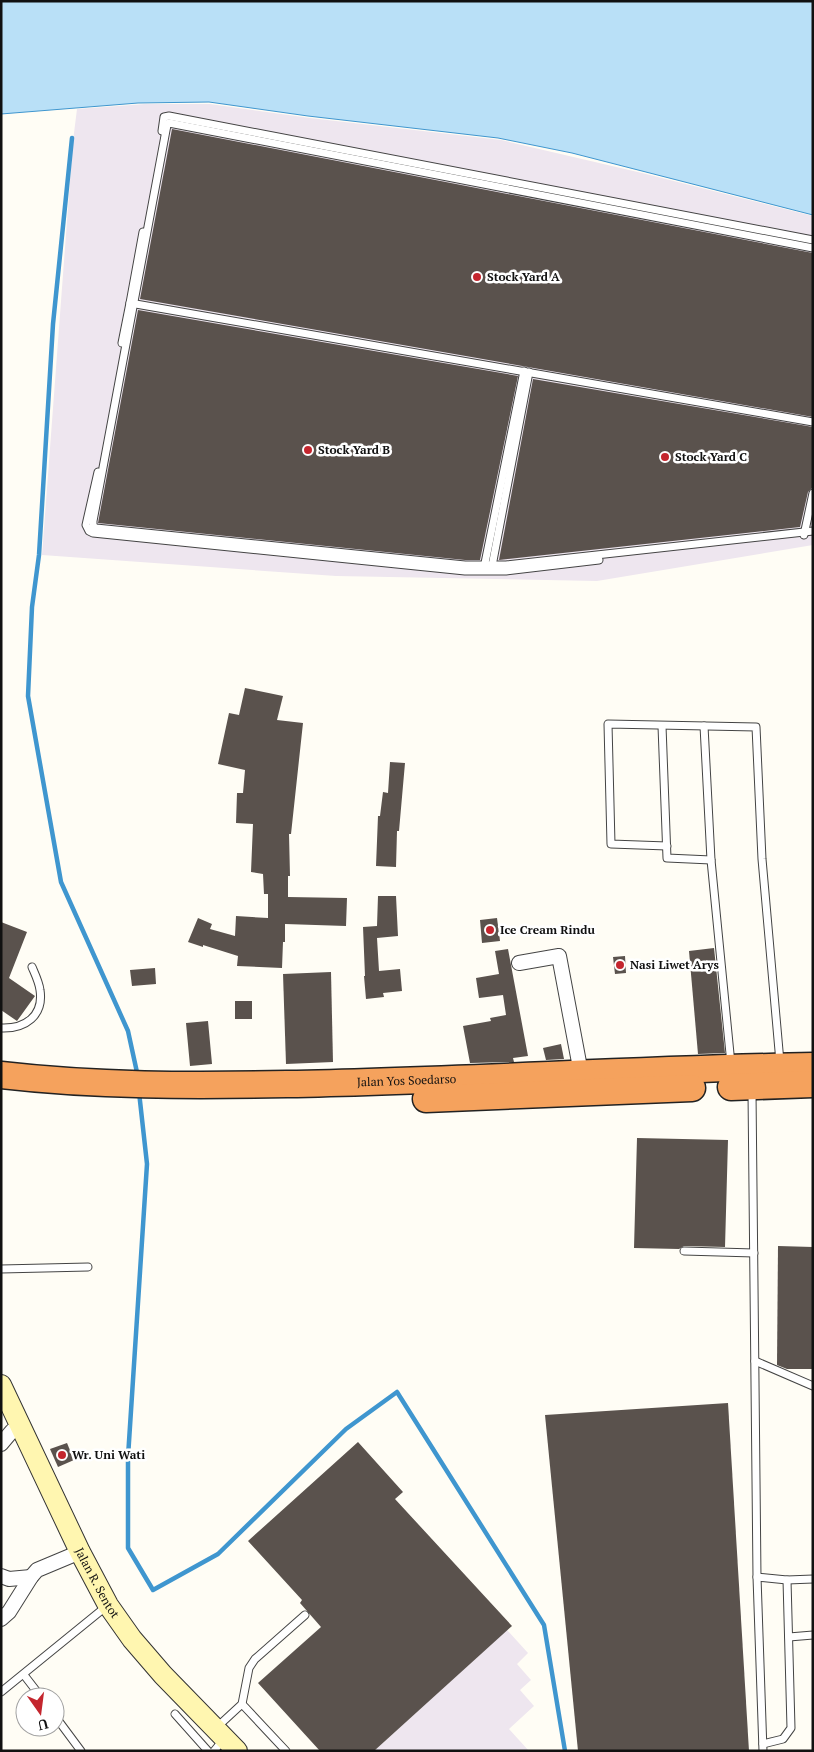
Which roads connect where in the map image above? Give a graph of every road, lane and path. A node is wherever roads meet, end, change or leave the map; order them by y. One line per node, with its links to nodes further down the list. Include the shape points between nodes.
1 (813, 240): 3 (lane, via 169,116 164,117)
2 (813, 248): 3 (lane, via 172,122 167,125)
3 (132, 306): 4 (lane); 8 (lane, via 93,526)
4 (526, 373): 5 (lane); 8 (lane)
5 (813, 424)
6 (813, 493): 7 (lane)
7 (810, 531): 8 (lane, via 506,571)
8 (487, 567)
9 (662, 726): 10 (lane); 11 (lane); 11 (lane, via 608,724 611,844)
10 (704, 726): 12 (lane); 18 (lane, via 756,727 762,859)
11 (667, 846): 12 (lane, via 667,858)
12 (711, 860): 19 (lane)
13 (519, 963): 20 (street, via 559,956)
14 (32, 967): 15 (lane, via 40,990 37,1011 28,1023)
15 (1, 1028)
16 (813, 1066): 18 (highway, Jalan Yos Soedarso)
17 (1, 1075): 22 (highway, Jalan Yos Soedarso)
18 (782, 1076): 19 (highway, Jalan Yos Soedarso); 21 (highway, Jalan Yos Soedarso)
19 (739, 1081): 20 (highway, Jalan Yos Soedarso); 27 (lane)
20 (583, 1083): 23 (highway, Jalan Yos Soedarso)
21 (813, 1084)
22 (95, 1090): 24 (highway, Jalan Yos Soedarso, via 35,1096); 25 (highway, Jalan Yos Soedarso)
23 (448, 1090): 25 (highway, Jalan Yos Soedarso, via 261,1102); 25 (highway, Jalan Yos Soedarso, via 349,1077)
24 (1, 1092)
25 (174, 1093)
26 (684, 1251): 27 (lane)
27 (754, 1253): 30 (lane)
28 (88, 1268): 29 (lane)
29 (1, 1269)
30 (755, 1361): 32 (lane); 37 (lane)
31 (1, 1385): 33 (street, Jalan R. Sentot)
32 (813, 1386)
33 (21, 1427): 34 (street, via 12,1431); 35 (street, Jalan R. Sentot)
34 (1, 1444)
35 (80, 1552): 36 (street, via 40,1568); 41 (street, Jalan R. Sentot)
36 (31, 1577): 38 (street); 43 (street, via 18,1601)
37 (758, 1577): 40 (lane); 53 (lane)
38 (4, 1578)
39 (813, 1579): 40 (lane)
40 (787, 1580): 45 (lane)
41 (108, 1605): 46 (lane); 52 (street, Jalan R. Sentot, via 132,1639)
42 (305, 1615): 49 (lane, via 248,1668)
43 (1, 1619)
44 (813, 1635): 45 (lane)
45 (789, 1637): 53 (lane, via 791,1728 783,1739)
46 (24, 1675): 47 (lane); 48 (lane)
47 (33, 1687)
48 (1, 1692)
49 (242, 1704): 52 (lane); 56 (lane)
50 (175, 1714): 55 (lane)
51 (65, 1729): 54 (lane)
52 (223, 1742)
53 (763, 1748)
54 (81, 1751)
55 (208, 1751)
56 (286, 1751)

